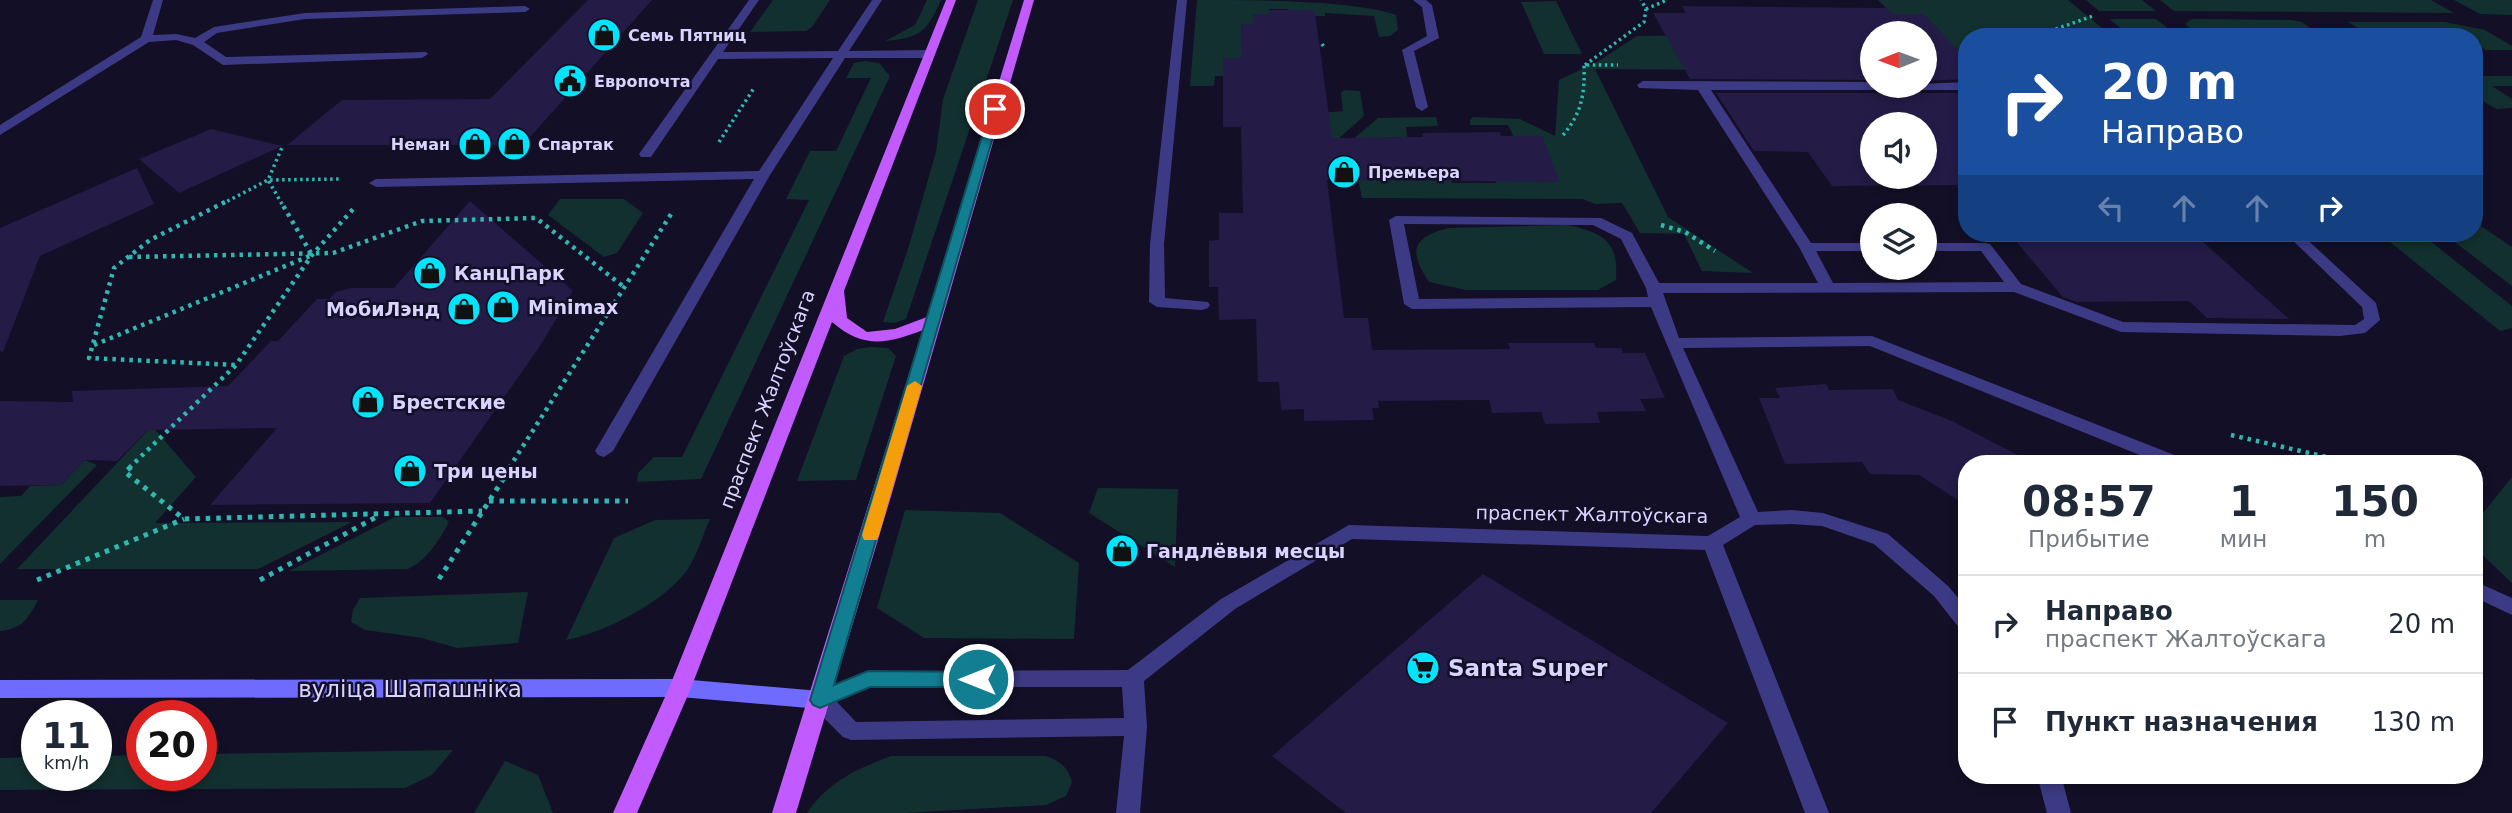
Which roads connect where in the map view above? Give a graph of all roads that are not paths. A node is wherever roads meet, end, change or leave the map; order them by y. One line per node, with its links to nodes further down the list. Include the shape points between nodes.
1 (158, 0): 9 (lane)
2 (754, 0): 14 (lane)
3 (877, 0): 11 (lane)
4 (951, 0): 13 (main road, праспект Жалтоўскага)
5 (1029, 0): 32 (main road)
6 (1182, 0): 31 (lane, via 1157,244 1157,302)
7 (1419, 0): 18 (lane, via 1427,5 1433,38 1408,50)
8 (525, 9): 10 (lane, via 305,16 214,30)
9 (146, 39): 10 (lane, via 176,37); 19 (lane)
10 (197, 42): 12 (lane, via 223,61)
11 (844, 53): 13 (lane); 14 (lane); 21 (lane)
12 (422, 54)
13 (928, 54): 28 (main road, праспект Жалтоўскага)
14 (715, 56): 20 (lane)
15 (1643, 85): 16 (lane)
16 (1702, 86): 17 (lane); 24 (lane)
17 (1958, 86)
18 (1422, 107)
19 (0, 131)
20 (646, 154)
21 (763, 176): 22 (lane); 34 (lane)
22 (376, 183)
23 (2302, 242): 27 (lane, via 2370,306 2372,320 2360,330 2121,327)
24 (1806, 247): 25 (lane); 29 (lane)
25 (1860, 247)
26 (1937, 247): 27 (lane, via 1985,247)
27 (2016, 287): 29 (lane)
28 (837, 288): 32 (main road, via 839,320 864,337 898,334); 42 (main road, праспект Жалтоўскага)
29 (1828, 288): 30 (lane)
30 (1656, 295): 30 (lane, via 1627,236 1596,221 1396,220 1412,304); 33 (lane)
31 (1202, 305)
32 (934, 320): 44 (main road)
33 (1673, 343): 35 (lane, via 1872,341); 36 (lane)
34 (604, 451)
35 (2157, 455)
36 (1751, 519): 37 (lane, праспект Жалтоўскага); 40 (lane, via 1823,520 1881,539 1941,591)
37 (1712, 543): 41 (lane, праспект Жалтоўскага, via 1349,532 1228,604); 50 (lane)
38 (2483, 592): 39 (lane)
39 (2512, 607)
40 (1958, 612)
41 (1133, 678): 44 (lane, via 868,679); 45 (lane)
42 (680, 688): 43 (street, вуліца Шапашніка); 44 (street, вуліца Шапашніка); 47 (main road, праспект Жалтоўскага)
43 (0, 689)
44 (820, 700): 45 (lane, via 850,731); 48 (main road)
45 (1136, 727): 49 (lane)
46 (2051, 784): 51 (lane)
47 (625, 813)
48 (784, 813)
49 (1128, 813)
50 (1817, 813)
51 (2059, 813)

